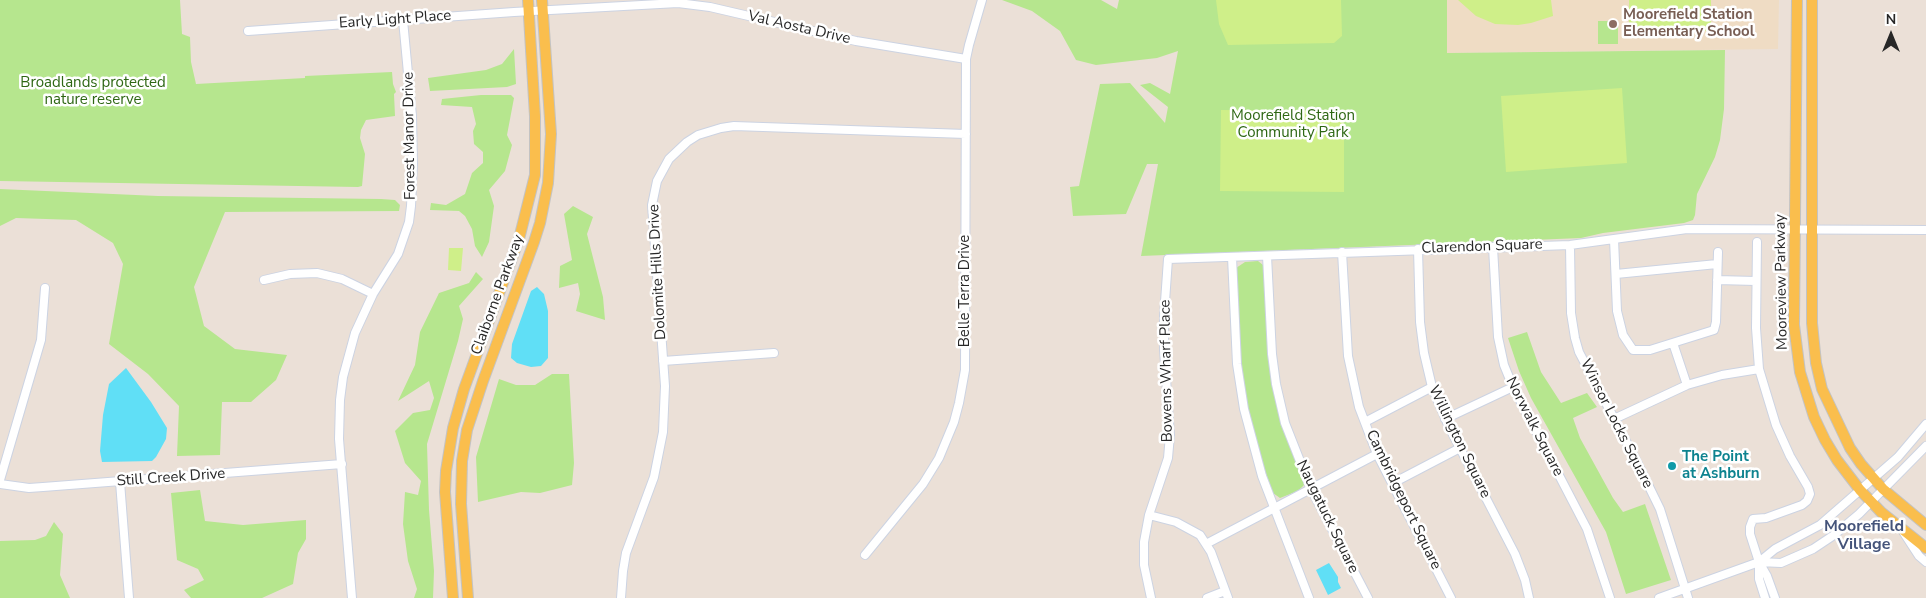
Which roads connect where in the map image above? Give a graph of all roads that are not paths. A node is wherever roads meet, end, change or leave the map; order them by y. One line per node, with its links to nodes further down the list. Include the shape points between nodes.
1 (528, 0): 6 (main road, Claiborne Parkway)
2 (982, 0): 9 (street, Belle Terra Drive)
3 (1796, 0): 11 (main road, Mooreview Parkway)
4 (1812, 0): 12 (main road, Mooreview Parkway)
5 (542, 5): 6 (street, Early Light Place); 9 (street, Val Aosta Drive, via 669,2 696,5 856,41); 69 (main road, Claiborne Parkway, via 551,134 548,183 540,223 483,381 462,461 461,504)
6 (528, 11): 7 (street, Early Light Place); 68 (main road, Claiborne Parkway, via 535,116 534,175 519,239 453,428 446,471)
7 (403, 20): 8 (street, Early Light Place); 30 (street, Forest Manor Drive, via 412,116 412,206 398,254)
8 (248, 31)
9 (966, 59): 10 (street, Belle Terra Drive)
10 (966, 134): 33 (street, Dolomite Hills Drive, via 734,126 710,131 687,142 663,169 652,205); 60 (street, Belle Terra Drive, via 965,370 959,403 939,458)
11 (1796, 230): 12 (street, Clarendon Square); 14 (street, Clarendon Square, via 1687,229); 51 (main road, Mooreview Parkway, via 1794,325 1800,372 1825,440)
12 (1812, 230): 13 (street, Clarendon Square); 46 (main road, Mooreview Parkway, via 1813,343 1822,389 1850,448)
13 (1926, 230)
14 (1614, 239): 16 (street, Clarendon Square); 25 (street)
15 (1756, 242): 28 (street)
16 (1570, 245): 17 (street, Clarendon Square); 39 (street, Winsor Locks Square, via 1571,313 1575,338)
17 (1493, 247): 18 (street, Clarendon Square); 37 (street, Norwalk Square, via 1498,337)
18 (1418, 249): 19 (street, Clarendon Square); 36 (street, Willington Square, via 1420,322)
19 (1342, 252): 21 (street, Clarendon Square); 40 (street, Cambridgeport Square, via 1348,356)
20 (1718, 252): 24 (street)
21 (1267, 256): 22 (street, Clarendon Square); 50 (street, Naugatuck Square, via 1276,384 1285,423)
22 (1232, 257): 23 (street, Clarendon Square); 54 (street, via 1237,364 1243,404 1260,468)
23 (1168, 259): 55 (street, Bowens Wharf Place, via 1164,350 1170,447)
24 (1717, 264): 25 (street); 27 (street)
25 (1616, 274): 31 (street, via 1617,311 1627,344 1633,350 1641,351)
26 (264, 280): 30 (street, via 290,274 317,273 342,279)
27 (1717, 280): 28 (street); 31 (street, via 1714,330)
28 (1756, 281): 34 (street)
29 (45, 288): 47 (street, via 41,340)
30 (373, 294): 45 (street, Forest Manor Drive, via 355,333 343,377 339,422)
31 (1673, 343): 35 (street)
32 (774, 353): 33 (street)
33 (663, 361): 70 (street, Dolomite Hills Drive, via 665,408 659,455 647,500 626,553)
34 (1759, 369): 35 (street, via 1722,375); 61 (street, via 1776,425 1810,494 1802,505 1752,520 1750,534)
35 (1687, 386): 39 (street)
36 (1432, 387): 38 (street, Willington Square); 40 (street)
37 (1513, 387): 38 (street); 76 (street, Norwalk Square, via 1587,529)
38 (1445, 419): 43 (street, Willington Square)
39 (1614, 419): 63 (street, Winsor Locks Square, via 1660,509)
40 (1365, 422): 44 (street, Cambridgeport Square)
41 (1926, 424): 46 (street, via 1898,457)
42 (1926, 446): 52 (street)
43 (1460, 448): 49 (street); 65 (street, Willington Square, via 1515,554)
44 (1377, 454): 49 (street, Cambridgeport Square); 50 (street)
45 (342, 464): 48 (street, Still Creek Drive); 67 (street, Forest Manor Drive)
46 (1873, 478): 51 (street); 52 (main road, Mooreview Parkway)
47 (0, 482): 48 (street, Still Creek Drive, via 28,488)
48 (120, 482): 66 (street)
49 (1393, 484): 75 (street, Cambridgeport Square)
50 (1310, 489): 54 (street); 74 (street, Naugatuck Square)
51 (1860, 490): 53 (main road, Mooreview Parkway); 61 (street, via 1820,525)
52 (1883, 490): 53 (street); 56 (main road, Mooreview Parkway)
53 (1871, 502): 57 (main road, Mooreview Parkway); 61 (street, via 1834,536 1813,549 1781,563)
54 (1275, 508): 58 (street); 73 (street)
55 (1148, 515): 58 (street, via 1186,527); 71 (street, Bowens Wharf Place, via 1143,553)
56 (1926, 526)
57 (1901, 530): 59 (main road, Mooreview Parkway); 62 (street)
58 (1206, 544): 64 (street)
59 (1926, 548)
60 (865, 556)
61 (1759, 562): 63 (street); 79 (street, via 1759,580); 80 (street)
62 (1926, 562)
63 (1686, 589): 77 (street); 78 (street, Winsor Locks Square)
64 (1227, 594): 72 (street)
65 (1530, 597)
66 (129, 598)
67 (352, 598)
68 (453, 598)
69 (468, 598)
70 (620, 598)
71 (1151, 598)
72 (1207, 598)
73 (1309, 598)
74 (1368, 598)
75 (1451, 598)
76 (1610, 598)
77 (1659, 598)
78 (1688, 598)
79 (1765, 598)
80 (1775, 598)

